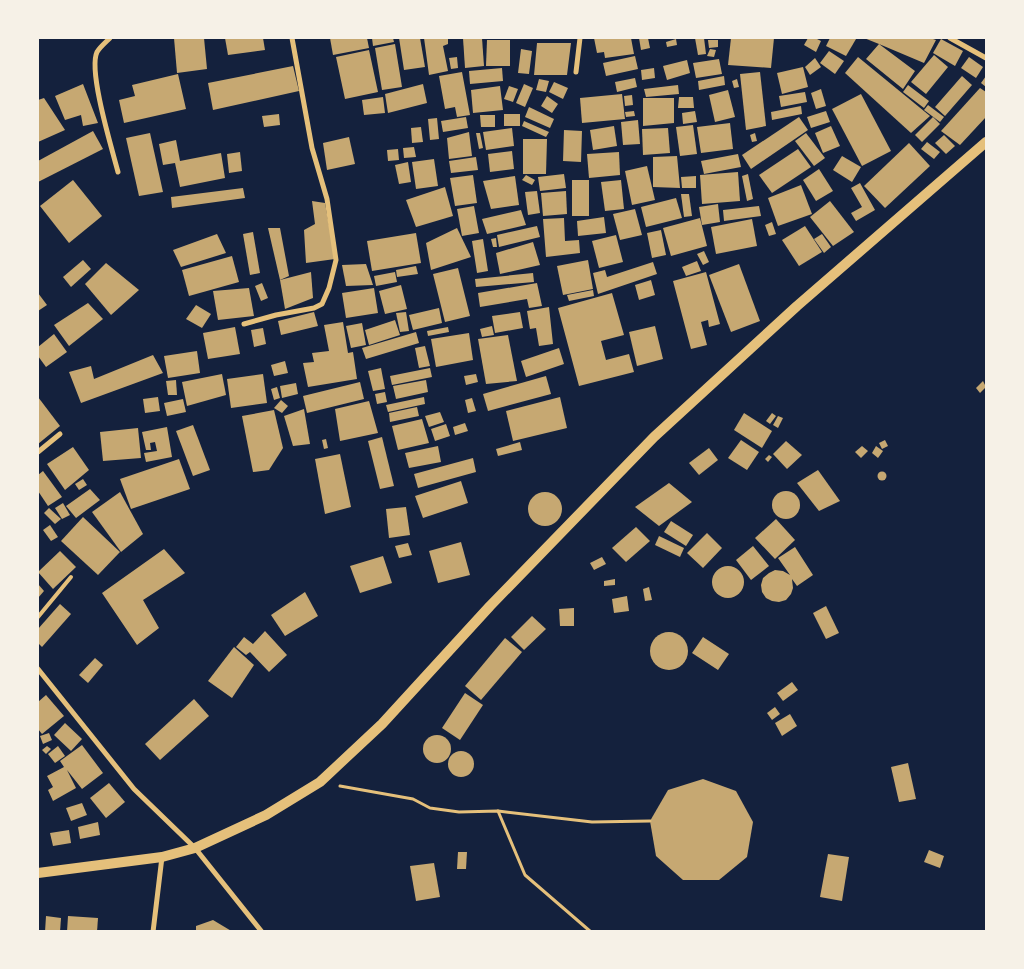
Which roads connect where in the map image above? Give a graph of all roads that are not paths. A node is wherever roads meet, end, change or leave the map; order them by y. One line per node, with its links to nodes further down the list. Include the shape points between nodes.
1 (110, 38): 8 (street, via 97,52 96,79)
2 (292, 38): 9 (street, via 312,148 327,199 336,260 322,304)
3 (580, 38): 6 (street)
4 (950, 38): 5 (street)
5 (986, 58)
6 (576, 72)
7 (986, 142): 15 (main road, via 797,306 654,437 490,606 382,724 320,782 266,815)
8 (118, 172)
9 (244, 324)
10 (60, 434): 11 (street)
11 (38, 452)
12 (71, 577): 13 (lane)
13 (38, 617)
14 (38, 669): 15 (street, via 134,789)
15 (195, 848): 16 (main road); 19 (street)
16 (162, 857): 17 (main road); 18 (street)
17 (38, 873)
18 (153, 932)
19 (262, 932)

